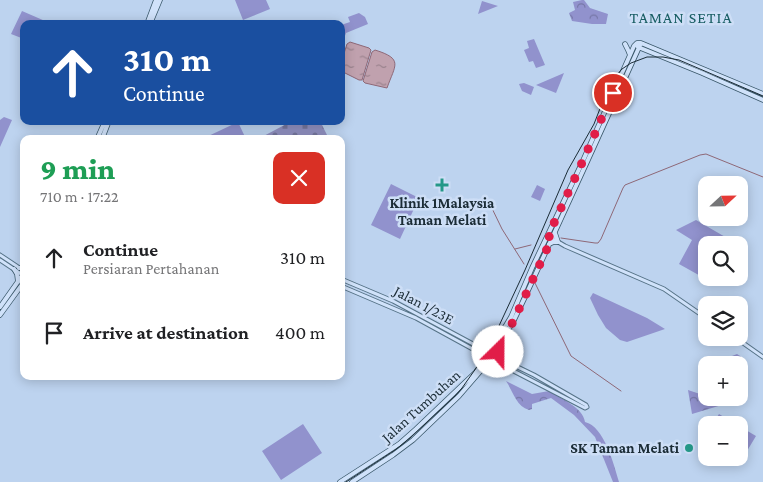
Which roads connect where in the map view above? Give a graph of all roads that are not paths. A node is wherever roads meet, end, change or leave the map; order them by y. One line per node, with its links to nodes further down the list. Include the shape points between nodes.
1 (156, 0): 3 (main road)
2 (160, 0): 4 (main road)
3 (150, 20)
4 (151, 20)
5 (624, 44): 8 (main road)
6 (638, 45): 7 (main road); 8 (main road); 9 (main road)
7 (648, 51): 8 (main road); 10 (main road)
8 (632, 56): 11 (main road); 12 (main road)
9 (763, 94)
10 (763, 100)
11 (555, 232): 12 (main road); 13 (main road)
12 (550, 237): 13 (street); 14 (main road, Jalan Tumbuhan); 28 (main road, Jalan Tumbuhan)
13 (558, 242): 14 (main road); 26 (street, via 664,289)
14 (549, 244): 30 (main road, Jalan Tumbuhan)
15 (0, 255): 17 (street)
16 (0, 260): 17 (street)
17 (16, 268): 18 (main road); 19 (street); 20 (main road)
18 (20, 268)
19 (20, 271)
20 (20, 279)
21 (345, 281): 29 (street, Jalan 1/23E, via 393,301)
22 (20, 285): 25 (main road)
23 (20, 286): 27 (main road)
24 (345, 288): 32 (street, Jalan 1/23E, via 405,313)
25 (0, 306)
26 (698, 312)
27 (0, 315)
28 (496, 341): 29 (main road); 33 (main road, Jalan Tumbuhan)
29 (474, 345): 33 (street, Jalan 1/23E)
30 (499, 346): 34 (main road, Jalan Tumbuhan); 36 (main road)
31 (747, 346): 35 (street)
32 (476, 351): 33 (street, Jalan 1/23E); 38 (main road, via 480,360)
33 (488, 355): 34 (street, Jalan 1/23E); 38 (main road, Jalan Tumbuhan)
34 (492, 357): 36 (street, Jalan 1/23E); 37 (main road, Jalan Tumbuhan)
35 (763, 357)
36 (500, 361): 36 (street, via 534,375 587,407 585,408); 37 (main road)
37 (487, 365): 40 (main road, Jalan Tumbuhan, via 413,440)
38 (476, 372): 39 (main road, Jalan Tumbuhan, via 400,444)
39 (362, 468): 40 (main road, via 360,474); 41 (main road, Jalan Tumbuhan)
40 (365, 474): 42 (main road, Jalan Tumbuhan)
41 (342, 481): 42 (main road, via 348,479)
42 (350, 482)

